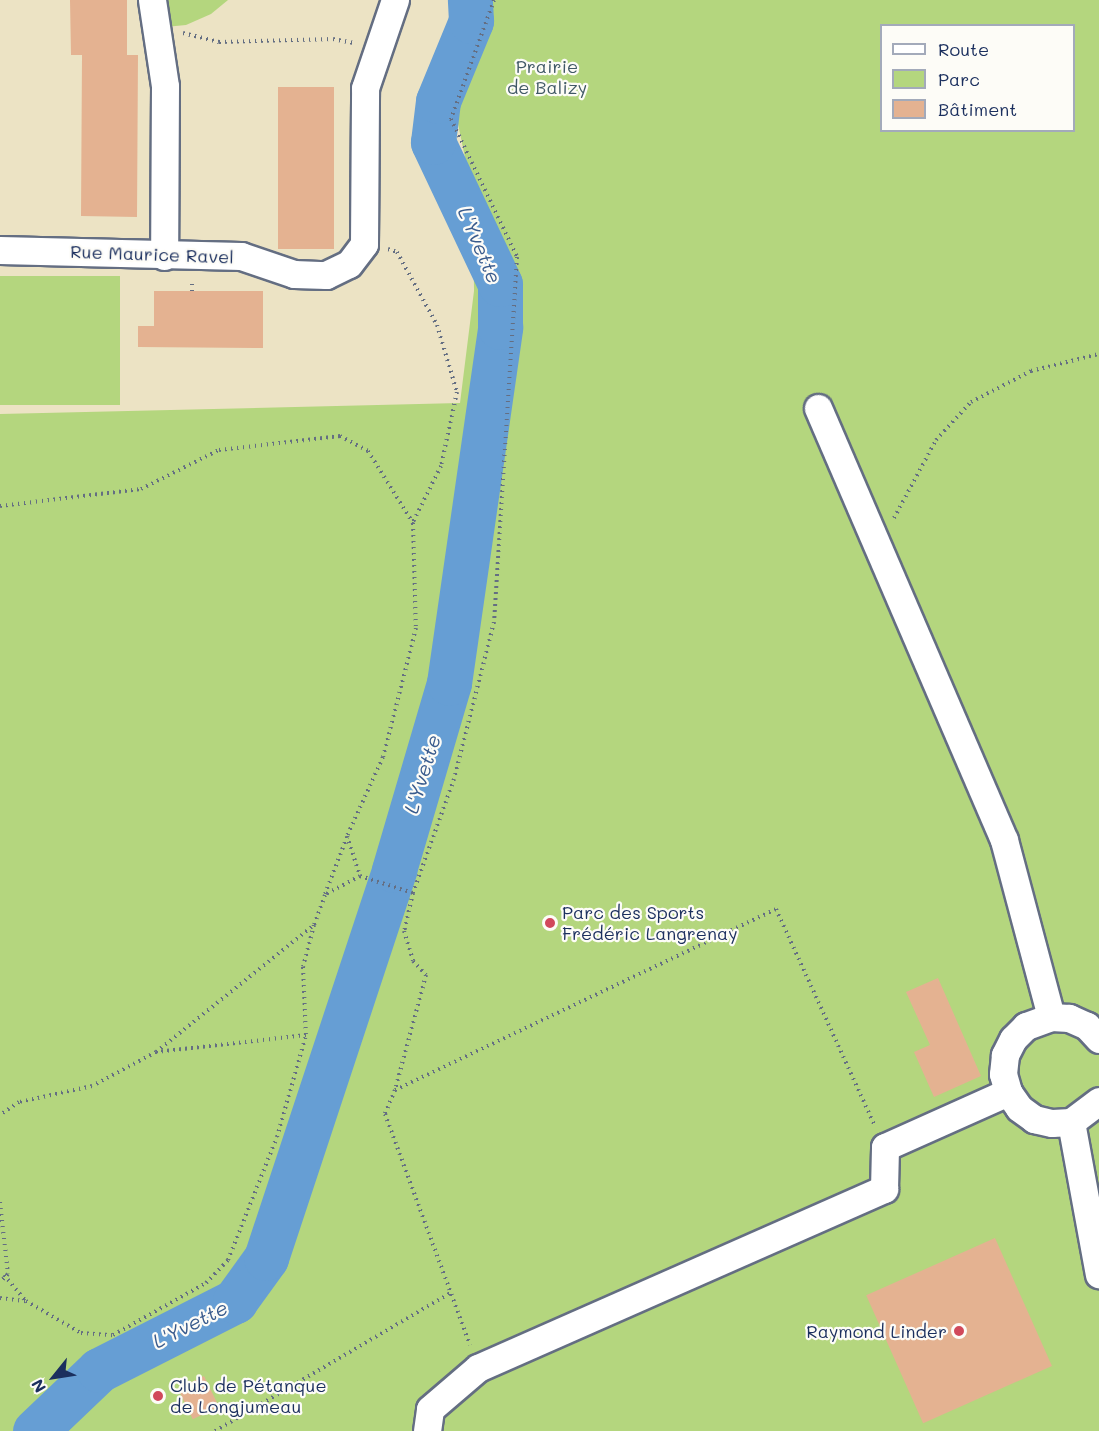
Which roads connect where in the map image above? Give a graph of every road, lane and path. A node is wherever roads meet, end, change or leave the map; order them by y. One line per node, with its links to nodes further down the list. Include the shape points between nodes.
1 (152, 0): 4 (lane)
2 (395, 0): 5 (lane, Rue Maurice Ravel)
3 (494, 0): 16 (path, via 451,119 518,257 494,622 454,779)
4 (157, 32): 5 (path, via 171,30 219,42 333,39); 8 (lane, via 165,86)
5 (378, 49): 8 (lane, Rue Maurice Ravel, via 365,88 364,244 349,264 326,274 294,274 242,256)
6 (0, 250): 8 (lane, Rue Maurice Ravel)
7 (397, 252): 12 (path, via 437,325 457,392 441,466)
8 (164, 256)
9 (1099, 354): 13 (path, via 1031,371 971,402 936,440 903,496)
10 (818, 408): 13 (lane)
11 (0, 506): 12 (path, via 141,489 219,450 340,436 368,451)
12 (413, 523): 14 (path, via 416,628 383,757)
13 (879, 552): 19 (lane, via 1004,840)
14 (347, 836): 15 (path); 17 (path)
15 (360, 876): 16 (path); 17 (path)
16 (413, 893): 23 (path, via 404,931 413,961 426,975)
17 (325, 895): 18 (path)
18 (314, 925): 20 (path, via 303,967); 22 (path)
19 (1051, 1017): 21 (lane, via 1069,1018 1087,1026); 24 (lane, via 1026,1026 1013,1039 1005,1055 1003,1074)
20 (306, 1035): 22 (path); 35 (path, via 277,1137 228,1260 206,1283 113,1335 81,1334)
21 (1099, 1039)
22 (156, 1052): 26 (path, via 92,1086 19,1102)
23 (394, 1090): 28 (path, via 776,909); 33 (path, via 385,1114)
24 (1008, 1092): 27 (lane, via 1019,1108 1034,1119); 28 (lane)
25 (1099, 1101): 27 (lane)
26 (0, 1115)
27 (1071, 1122): 30 (lane)
28 (885, 1147): 36 (lane, via 884,1189)
29 (0, 1202): 31 (path, via 8,1274)
30 (1099, 1274)
31 (4, 1275): 32 (path); 35 (path)
32 (0, 1282)
33 (450, 1293): 36 (path); 37 (path)
34 (0, 1298): 35 (path)
35 (26, 1302)
36 (478, 1368): 38 (lane, via 430,1409)
37 (215, 1431)
38 (427, 1431)

